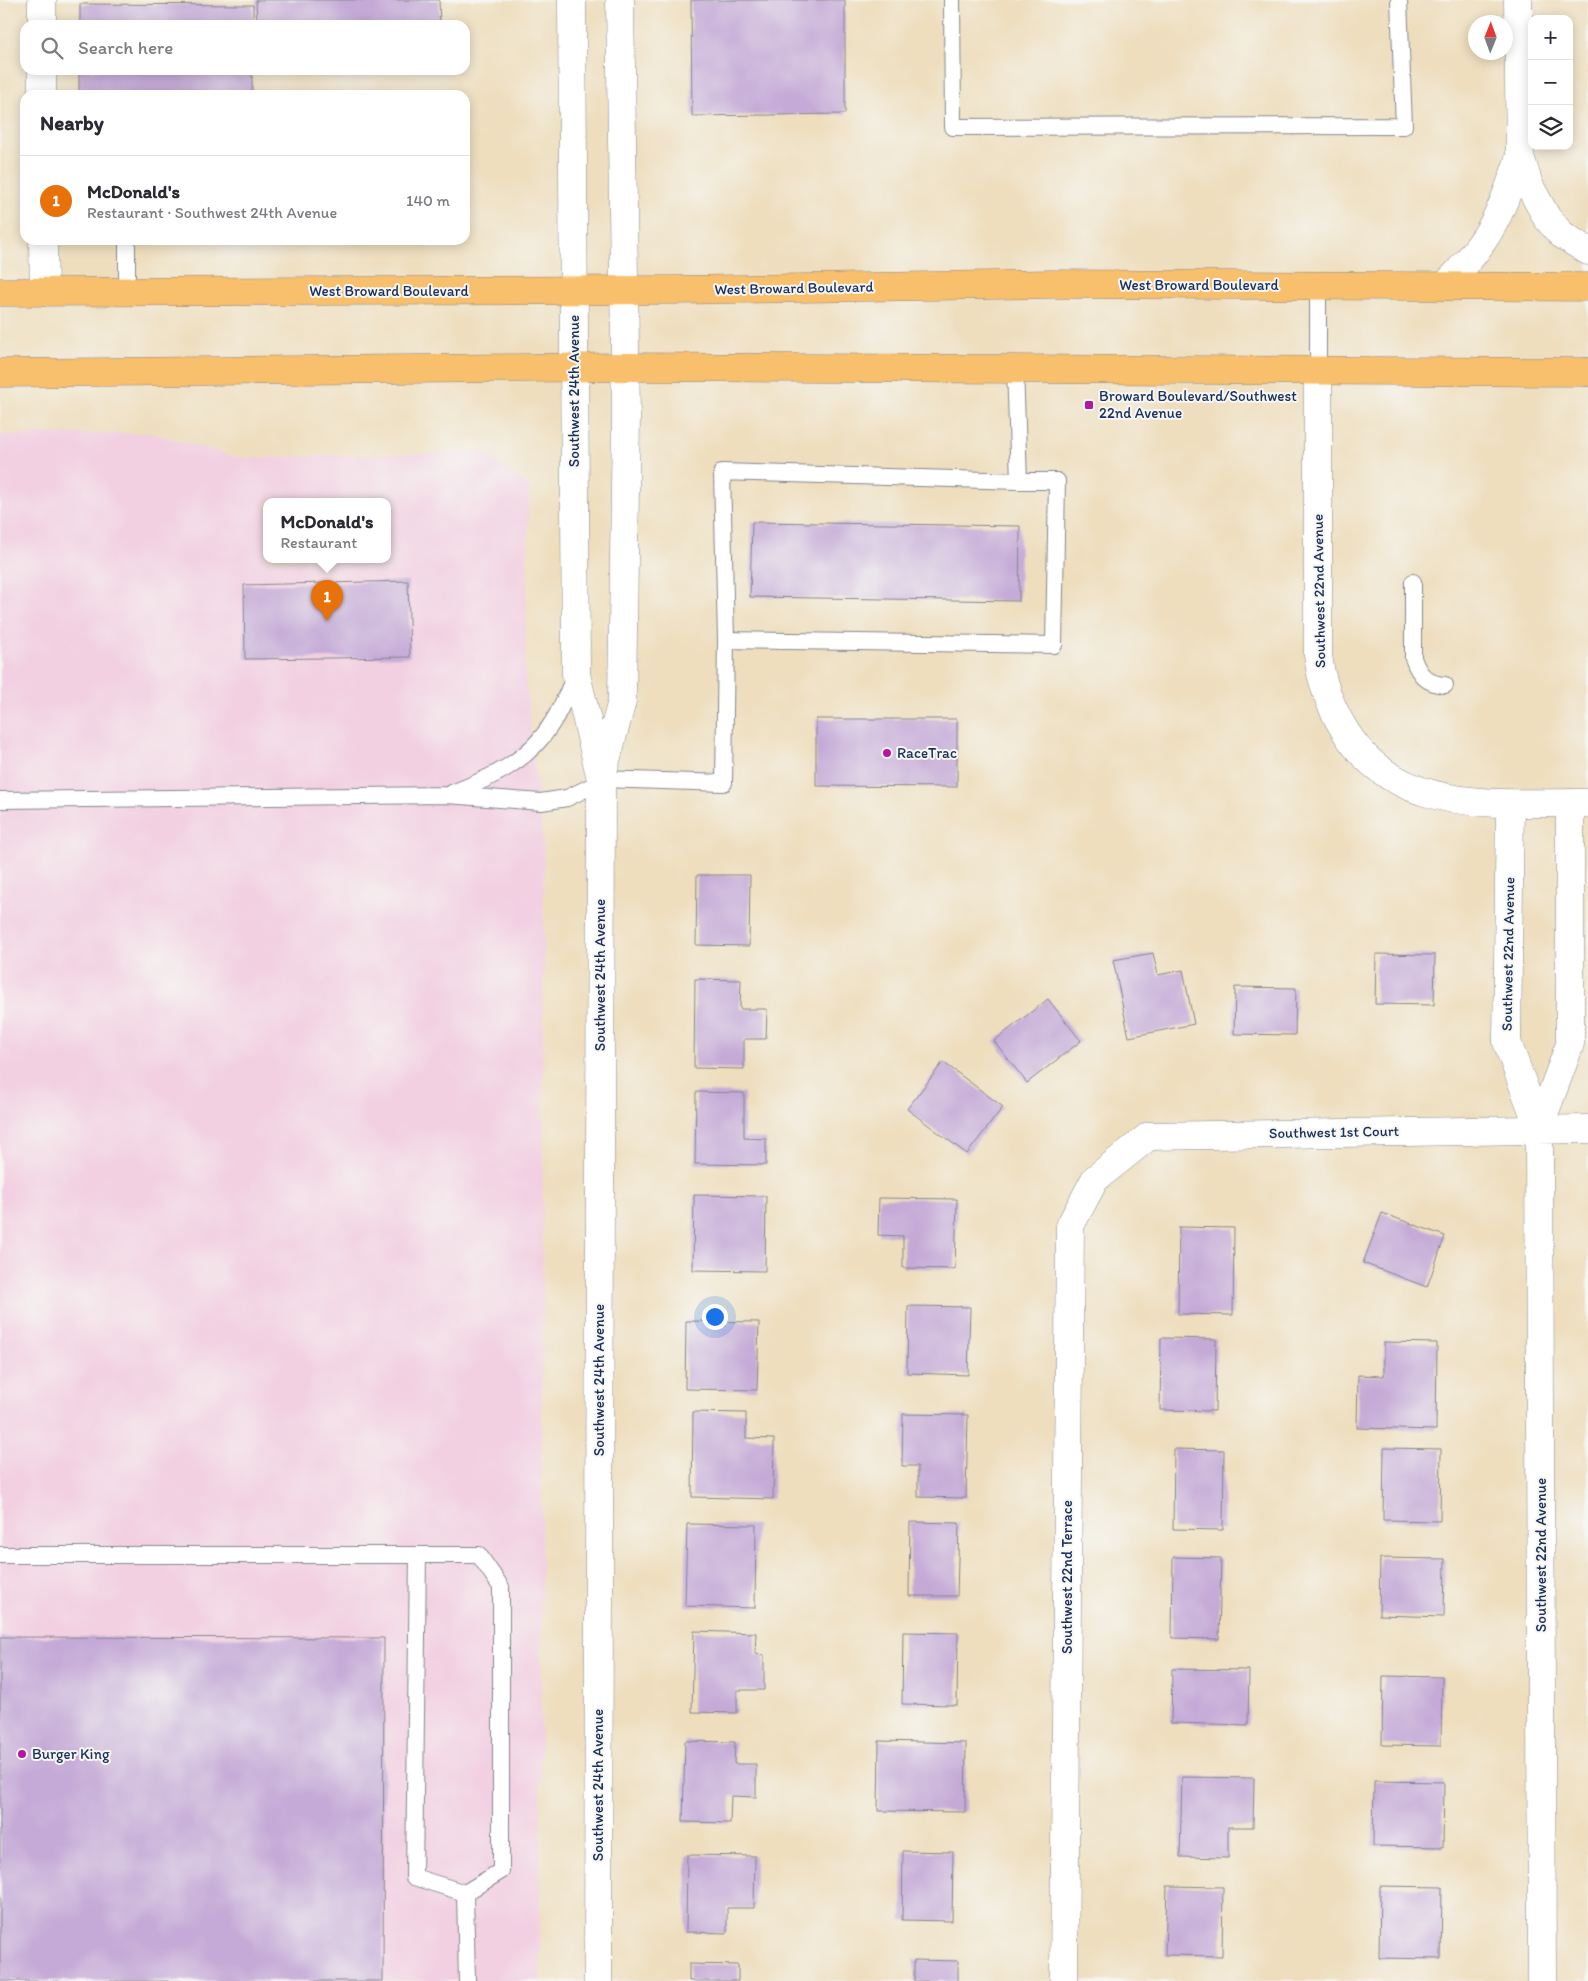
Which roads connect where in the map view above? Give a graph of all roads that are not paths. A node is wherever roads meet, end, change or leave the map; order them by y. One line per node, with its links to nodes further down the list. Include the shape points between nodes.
1 (42, 0): 7 (street)
2 (572, 0): 17 (street, Southwest 24th Avenue)
3 (620, 0): 18 (street, Southwest 24th Avenue)
4 (952, 0): 5 (lane, via 953,127 1404,126)
5 (1399, 0)
6 (1518, 0): 10 (street)
7 (42, 20)
8 (42, 75): 9 (street)
9 (42, 90)
10 (1520, 156): 13 (street, via 1529,184 1547,218 1560,234); 15 (street, via 1494,226 1471,260)
11 (43, 245): 21 (street)
12 (127, 245): 19 (lane)
13 (1588, 251)
14 (1318, 285): 15 (main road, West Broward Boulevard); 18 (main road, West Broward Boulevard, via 1051,284); 25 (lane, Southwest 22nd Avenue)
15 (1445, 286): 16 (main road, West Broward Boulevard)
16 (1588, 287)
17 (573, 290): 18 (main road, West Broward Boulevard); 19 (main road, West Broward Boulevard); 23 (street, Southwest 24th Avenue)
18 (624, 290): 22 (street, Southwest 24th Avenue)
19 (127, 291): 21 (main road, West Broward Boulevard)
20 (0, 292): 21 (main road, West Broward Boulevard)
21 (44, 292)
22 (625, 367): 23 (main road); 24 (main road); 33 (street, Southwest 24th Avenue, via 622,701)
23 (574, 368): 27 (main road); 31 (street, Southwest 24th Avenue)
24 (1015, 369): 25 (main road); 28 (lane)
25 (1318, 370): 26 (main road); 36 (street, Southwest 22nd Avenue, via 1317,635 1320,677 1327,695 1352,744 1386,776 1407,786 1457,800)
26 (1587, 372)
27 (0, 373)
28 (1019, 481): 30 (lane, via 722,472); 30 (lane, via 1057,481 1054,645)
29 (1414, 582): 32 (lane, via 1413,658 1416,669 1428,682)
30 (726, 640): 33 (lane, via 724,783)
31 (576, 674): 33 (street, Southwest 24th Avenue); 34 (lane, via 552,723 538,743 491,778)
32 (1445, 685)
33 (601, 779): 34 (lane, via 567,798 541,802); 45 (street, Southwest 24th Avenue)
34 (447, 794): 35 (lane)
35 (0, 800)
36 (1510, 803): 37 (street, Southwest 22nd Avenue); 38 (street, Southwest 22nd Avenue, via 1507,1042)
37 (1579, 803): 38 (street, Southwest 22nd Avenue, via 1570,1044)
38 (1539, 1128): 39 (street, Southwest 1st Court); 40 (street, Southwest 1st Court, via 1149,1136); 47 (street, Southwest 22nd Avenue)
39 (1588, 1129)
40 (1095, 1178): 46 (street, Southwest 22nd Terrace, via 1070,1226)
41 (0, 1555): 42 (lane)
42 (418, 1555): 43 (lane, via 414,1877); 43 (lane, via 479,1555 501,1587 501,1872)
43 (465, 1893): 44 (lane)
44 (467, 1981)
45 (598, 1981)
46 (1064, 1981)
47 (1542, 1981)

